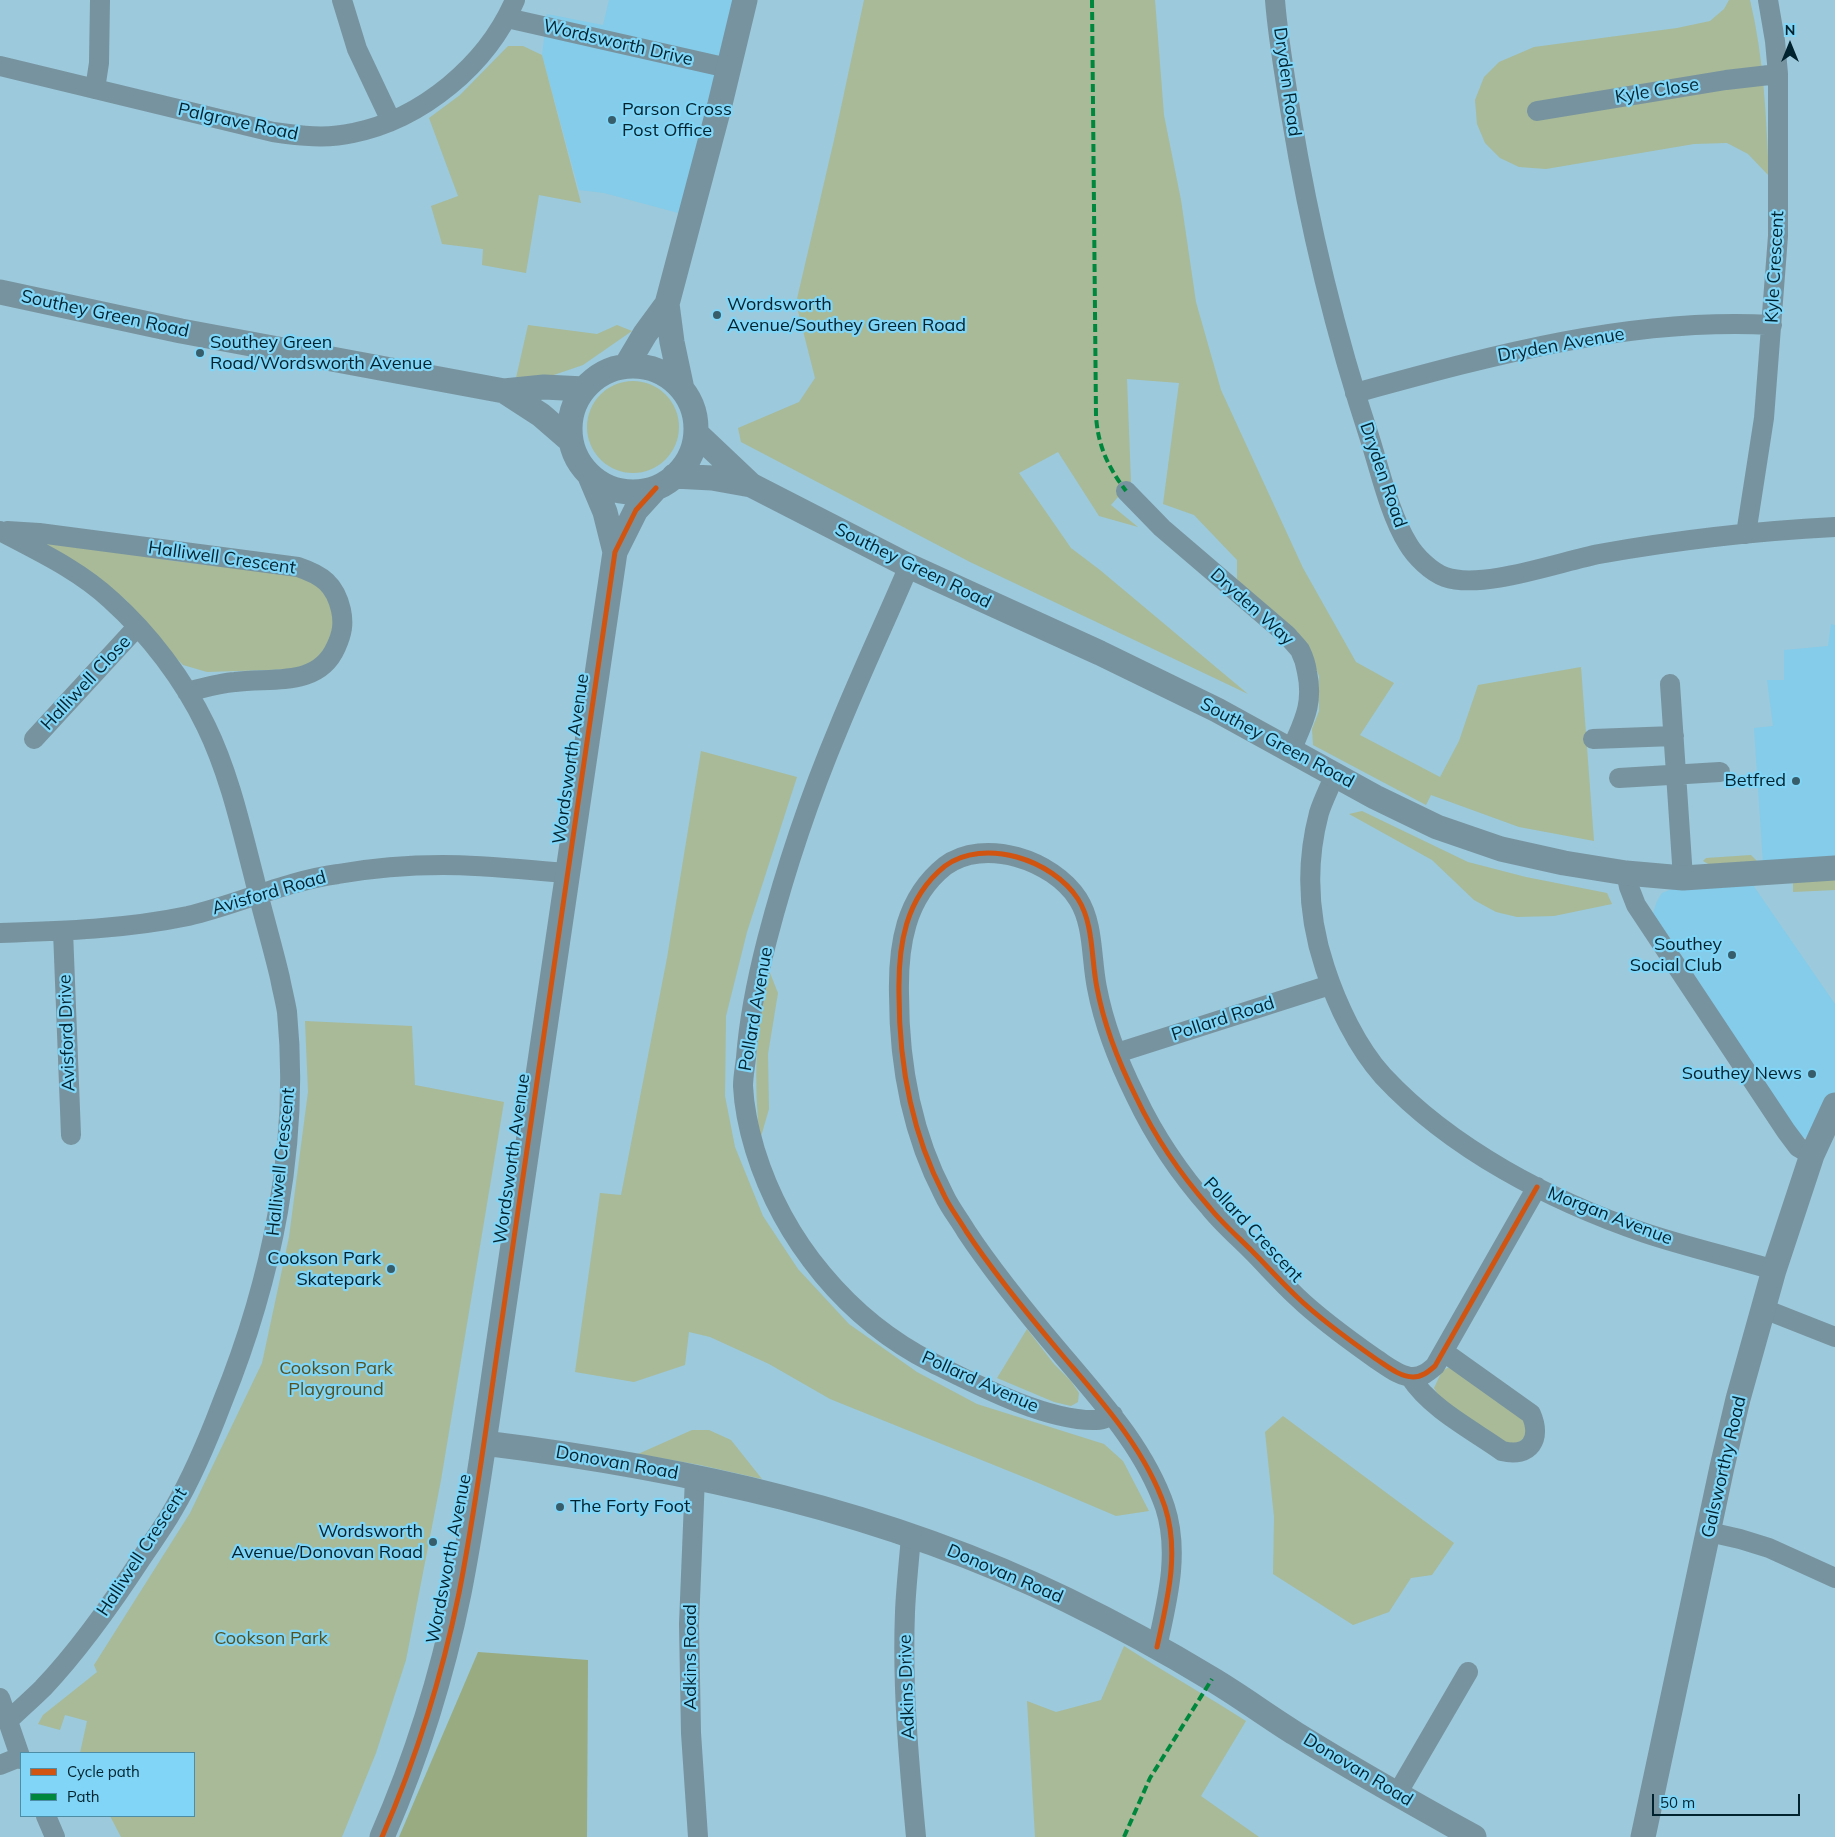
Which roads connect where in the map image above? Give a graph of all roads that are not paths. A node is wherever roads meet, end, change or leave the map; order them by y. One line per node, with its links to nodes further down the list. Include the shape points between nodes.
1 (100, 0): 11 (street, via 99,63)
2 (342, 0): 13 (street, via 357,49)
3 (515, 0): 7 (street, Palgrave Road)
4 (745, 0): 9 (street)
5 (1275, 0): 21 (street, Dryden Road, via 1301,178 1330,309)
6 (1768, 0): 10 (street, Kyle Crescent)
7 (507, 18): 9 (street, Wordsworth Drive); 13 (street, Palgrave Road, via 484,50 449,86)
8 (0, 66): 11 (street, Palgrave Road)
9 (728, 68): 15 (street)
10 (1778, 74): 12 (street, Kyle Close); 16 (street, Kyle Crescent, via 1778,236)
11 (95, 89): 13 (street, Palgrave Road, via 303,137 351,134)
12 (1537, 111)
13 (391, 121)
14 (0, 292): 20 (street, Southey Green Road, via 181,331)
15 (667, 304): 17 (street); 19 (street)
16 (1772, 325): 21 (street, Dryden Avenue, via 1734,323 1655,328 1582,339 1502,355); 30 (street, Kyle Crescent, via 1764,418)
17 (626, 366): 18 (street, via 599,376); 19 (street, via 647,367 667,376)
18 (584, 389): 20 (street, Southey Green Road, via 544,387); 23 (street, via 574,405 570,423)
19 (682, 389): 22 (street, via 695,418)
20 (504, 391): 23 (street, Southey Green Road, via 541,415)
21 (1355, 393): 30 (street, Dryden Road, via 1396,520 1408,545 1445,576 1489,580 1598,554)
22 (696, 433): 25 (street, via 685,464); 26 (street, Southey Green Road)
23 (571, 442): 24 (street, via 577,459)
24 (589, 474): 25 (street, via 603,485 638,492); 31 (street, Wordsworth Avenue, via 606,512)
25 (665, 482): 26 (street, Southey Green Road, via 712,478); 31 (street, Wordsworth Avenue, via 636,510)
26 (752, 485): 32 (street, Southey Green Road)
27 (1126, 491): 39 (street, Dryden Way, via 1162,528 1287,635 1300,650 1310,699)
28 (1835, 526): 30 (street, Dryden Road)
29 (0, 531): 33 (street, Halliwell Crescent, via 67,567 110,598); 35 (street, Halliwell Crescent, via 39,533 298,567 315,573 330,584 344,621 333,653 321,668 304,676 235,682)
30 (1746, 534)
31 (614, 552): 45 (street, Wordsworth Avenue)
32 (909, 566): 39 (street, Southey Green Road, via 1108,657 1217,710); 62 (street, Pollard Avenue, via 838,729 781,886 758,977 748,1034 743,1086 749,1130 763,1175 783,1218 809,1259 875,1326 915,1354 1023,1405 1074,1418 1100,1420)
33 (137, 627): 35 (street, Halliwell Crescent); 37 (street, Halliwell Close)
34 (1670, 684): 36 (street)
35 (187, 692): 48 (street, Halliwell Crescent, via 223,766)
36 (1674, 736): 38 (street); 42 (street)
37 (34, 739)
38 (1593, 739)
39 (1291, 751): 41 (street, Southey Green Road)
40 (1720, 772): 42 (street)
41 (1336, 774): 46 (street, Southey Green Road, via 1375,797 1446,830 1564,864); 51 (street, Morgan Avenue, via 1319,812 1312,848 1309,893 1316,940)
42 (1676, 774): 43 (street); 47 (street)
43 (1619, 778)
44 (1835, 868): 47 (street, Southey Green Road)
45 (568, 873): 48 (street, Avisford Road, via 444,865 389,868 292,883); 63 (street, Wordsworth Avenue)
46 (1626, 873): 47 (street, Southey Green Road); 55 (street, via 1628,886 1646,922 1786,1131 1798,1146)
47 (1683, 878)
48 (258, 895): 49 (street, Avisford Road, via 189,916 120,927); 71 (street, Halliwell Crescent, via 286,1008 290,1078 278,1210 256,1307 204,1449 173,1511 79,1646)
49 (63, 931): 50 (street, Avisford Road); 54 (street, Avisford Drive)
50 (0, 933)
51 (1330, 985): 52 (street, Pollard Road); 56 (street, Morgan Avenue, via 1350,1029 1382,1075 1420,1112 1475,1152)
52 (1117, 1053): 61 (street, Pollard Crescent, via 1136,1098 1168,1153 1211,1210 1299,1299 1350,1342 1390,1369); 62 (street, Pollard Crescent, via 1096,986 1087,919 1078,898 1062,881 1019,856 994,853 950,863 931,879 915,900 904,928 898,967 899,1017 907,1086 924,1152 945,1198 985,1260)
53 (1835, 1105): 55 (street, Galsworthy Road)
54 (71, 1135)
55 (1812, 1155): 57 (street, Galsworthy Road)
56 (1537, 1187): 57 (street, Morgan Avenue, via 1645,1233); 60 (street)
57 (1774, 1270): 58 (street, Galsworthy Road)
58 (1764, 1309): 59 (street); 65 (street, Galsworthy Road, via 1736,1407)
59 (1835, 1337)
60 (1444, 1352): 61 (street, via 1425,1374); 61 (street, Pollard Crescent, via 1531,1414 1536,1434 1532,1445 1523,1452 1512,1454 1502,1451 1418,1391)
61 (1410, 1377)
62 (1113, 1415): 68 (street, Pollard Crescent, via 1146,1465 1165,1508 1172,1542 1172,1572)
63 (484, 1443): 64 (street, Donovan Road, via 560,1452); 78 (street, Wordsworth Avenue, via 446,1651 425,1724)
64 (695, 1477): 66 (street, Donovan Road, via 761,1491); 79 (street, Adkins Road, via 689,1624)
65 (1709, 1532): 67 (street, via 1769,1548); 82 (street, Galsworthy Road)
66 (911, 1536): 68 (street, Donovan Road, via 1042,1589); 80 (street, Adkins Drive, via 905,1613 906,1705)
67 (1835, 1578)
68 (1157, 1647): 75 (street, Donovan Road)
69 (1468, 1672): 75 (street)
70 (0, 1698): 71 (street)
71 (8, 1721): 72 (street)
72 (20, 1755)
73 (20, 1758): 74 (street)
74 (0, 1764)
75 (1397, 1794): 81 (street, Donovan Road)
76 (46, 1817): 77 (street)
77 (55, 1837)
78 (382, 1837)
79 (698, 1837)
80 (916, 1837)
81 (1474, 1837)
82 (1644, 1837)

